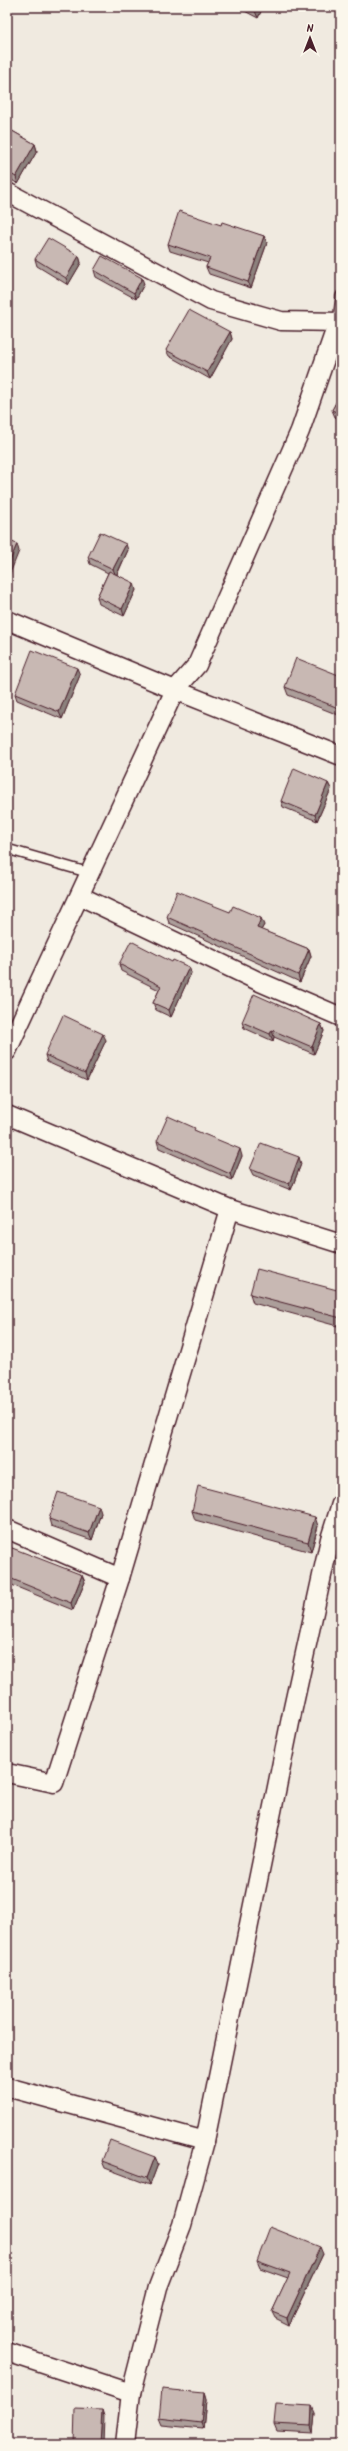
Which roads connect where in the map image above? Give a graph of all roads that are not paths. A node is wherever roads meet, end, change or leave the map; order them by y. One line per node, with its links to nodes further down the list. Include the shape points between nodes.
1 (7, 192): 3 (street, via 211,301 281,321)
2 (341, 296): 3 (lane)
3 (339, 322): 5 (street, via 300,431 197,665)
4 (7, 620): 5 (street)
5 (174, 690): 6 (street); 8 (street)
6 (341, 756)
7 (7, 849): 8 (lane)
8 (90, 873): 9 (street)
9 (80, 896): 10 (street, via 260,982); 11 (street)
10 (341, 1017)
11 (7, 1051)
12 (7, 1115): 13 (street)
13 (230, 1209): 14 (street); 18 (street)
14 (341, 1244)
15 (341, 1504): 17 (street)
16 (7, 1529): 18 (street)
17 (336, 1540): 21 (street)
18 (120, 1578): 19 (street, via 54,1783)
19 (7, 1774)
20 (7, 2087): 21 (street)
21 (205, 2141): 23 (street, via 182,2225 158,2287)
22 (7, 2352): 23 (street)
23 (131, 2394): 24 (street)
24 (125, 2444)

